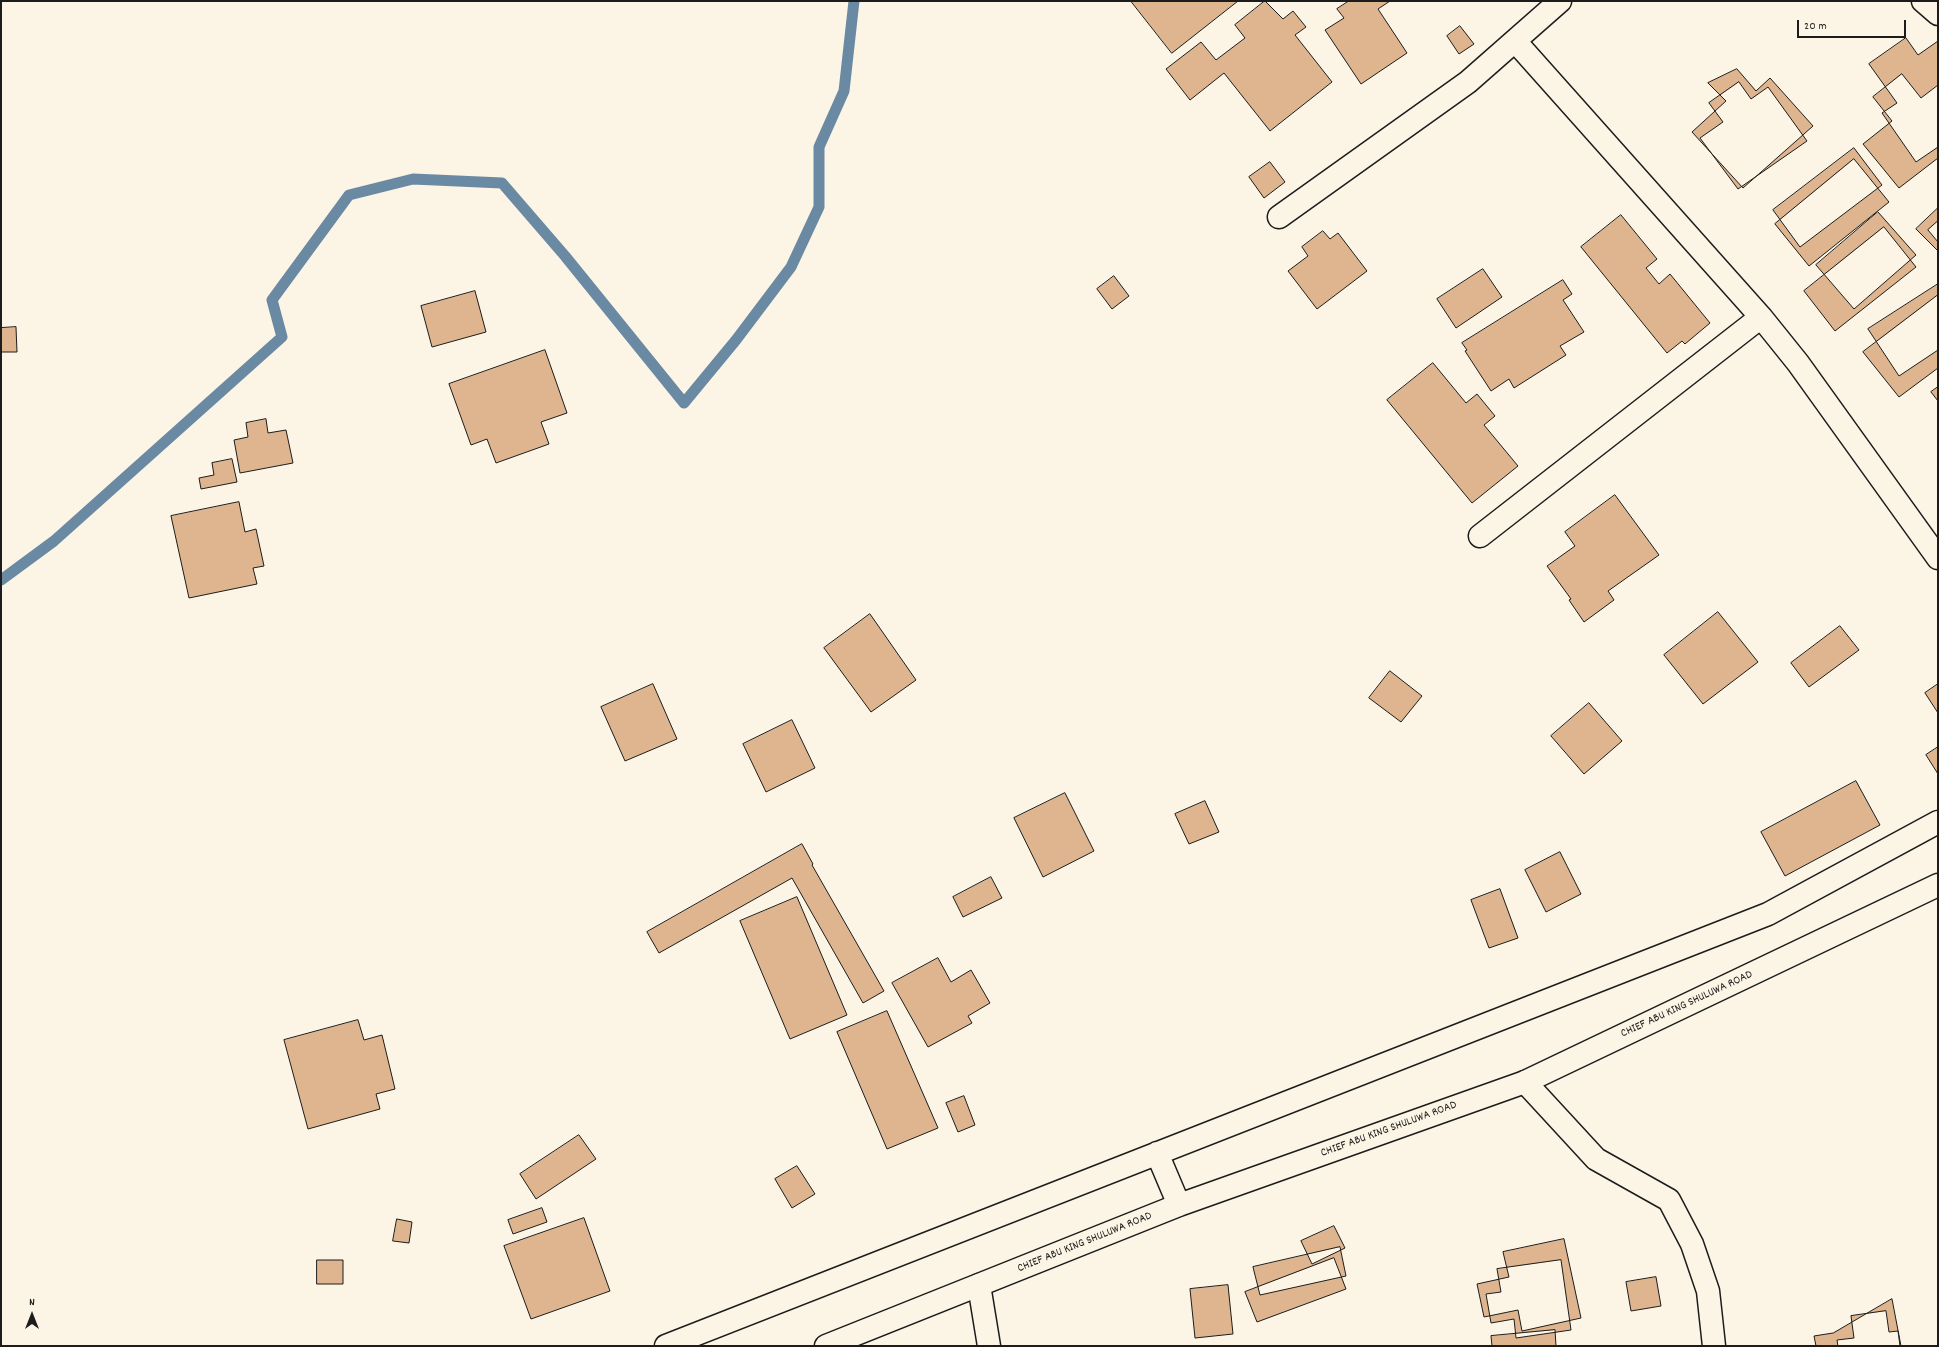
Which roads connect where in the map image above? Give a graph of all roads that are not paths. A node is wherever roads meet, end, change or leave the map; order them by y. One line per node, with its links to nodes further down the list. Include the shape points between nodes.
1 (1560, 1): 4 (street)
2 (1923, 1): 3 (street)
3 (1938, 14)
4 (1515, 41): 5 (street, via 1468,82); 6 (street)
5 (1280, 217)
6 (1761, 317): 7 (street); 8 (street, via 1798,363)
7 (1480, 536)
8 (1938, 558)
9 (1938, 822): 12 (street, via 1768,914)
10 (1938, 885): 11 (street, CHIEF ABU KING SHULUWA ROAD)
11 (1525, 1082): 13 (street, CHIEF ABU KING SHULUWA ROAD); 18 (street, via 1596,1160 1669,1200 1692,1244 1708,1291)
12 (1157, 1154): 13 (street); 15 (street)
13 (1179, 1205): 14 (street, CHIEF ABU KING SHULUWA ROAD)
14 (979, 1285): 16 (street, CHIEF ABU KING SHULUWA ROAD); 17 (street)
15 (666, 1346)
16 (826, 1346)
17 (989, 1346)
18 (1714, 1346)

